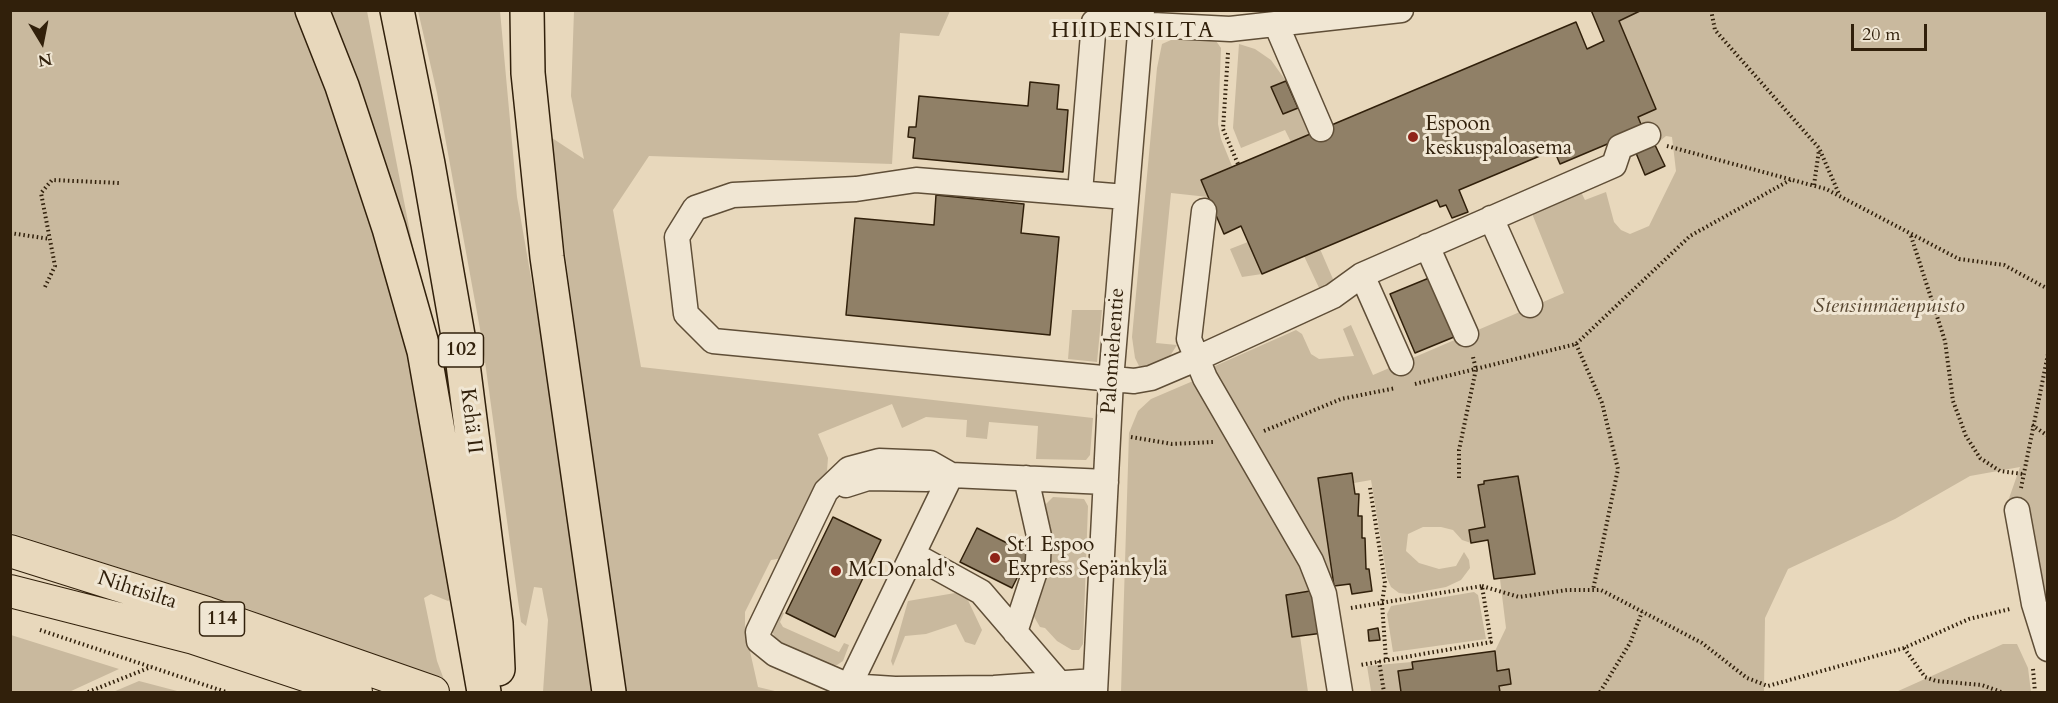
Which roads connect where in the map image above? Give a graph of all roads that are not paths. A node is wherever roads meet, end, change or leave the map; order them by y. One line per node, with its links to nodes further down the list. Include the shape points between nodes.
1 (312, 10): 36 (highway, via 389,228 424,351)
2 (397, 10): 37 (highway, Kehä II / 102, via 463,364 495,623)
3 (527, 10): 38 (highway, via 528,73 547,257)
4 (1401, 10): 7 (street)
5 (1115, 17): 6 (street); 10 (street, via 1094,21)
6 (1142, 18): 7 (street, via 1230,29); 11 (street, Palomiehentie)
7 (1276, 24): 8 (street)
8 (1321, 129)
9 (1648, 135): 13 (street, via 1620,147 1614,165)
10 (1080, 192): 11 (street); 20 (street, via 916,180 856,189 733,195 695,208 677,237 686,314 713,341)
11 (1126, 197): 20 (street, Palomiehentie)
12 (1204, 212): 18 (street, via 1189,339)
13 (1491, 218): 14 (street); 16 (street)
14 (1427, 246): 15 (street); 17 (street)
15 (1362, 275): 18 (street, via 1333,296); 19 (street)
16 (1530, 305)
17 (1466, 334)
18 (1198, 358): 20 (street, via 1151,378); 30 (street, via 1239,441 1311,561 1324,594)
19 (1401, 363)
20 (1111, 380): 23 (street, Palomiehentie)
21 (951, 475): 22 (street); 26 (street); 32 (street, via 930,463 879,461 849,469 826,491 759,632 759,641 775,654)
22 (1026, 478): 23 (street); 28 (street, via 1039,536 1038,562)
23 (1106, 482): 33 (street, Palomiehentie)
24 (2017, 510): 29 (street, via 2034,604)
25 (10, 551): 35 (main road, Nihtisilta / 114, via 207,614)
26 (914, 555): 28 (street, via 981,592); 32 (street)
27 (10, 591): 34 (main road, Nihtisilta / 114, via 194,638)
28 (1015, 632): 31 (street)
29 (2048, 649)
30 (1338, 680)
31 (1060, 684): 32 (street, via 895,689); 33 (street)
32 (849, 686)
33 (1095, 687)
34 (356, 693)
35 (432, 693)
36 (484, 693)
37 (499, 693)
38 (609, 693)

